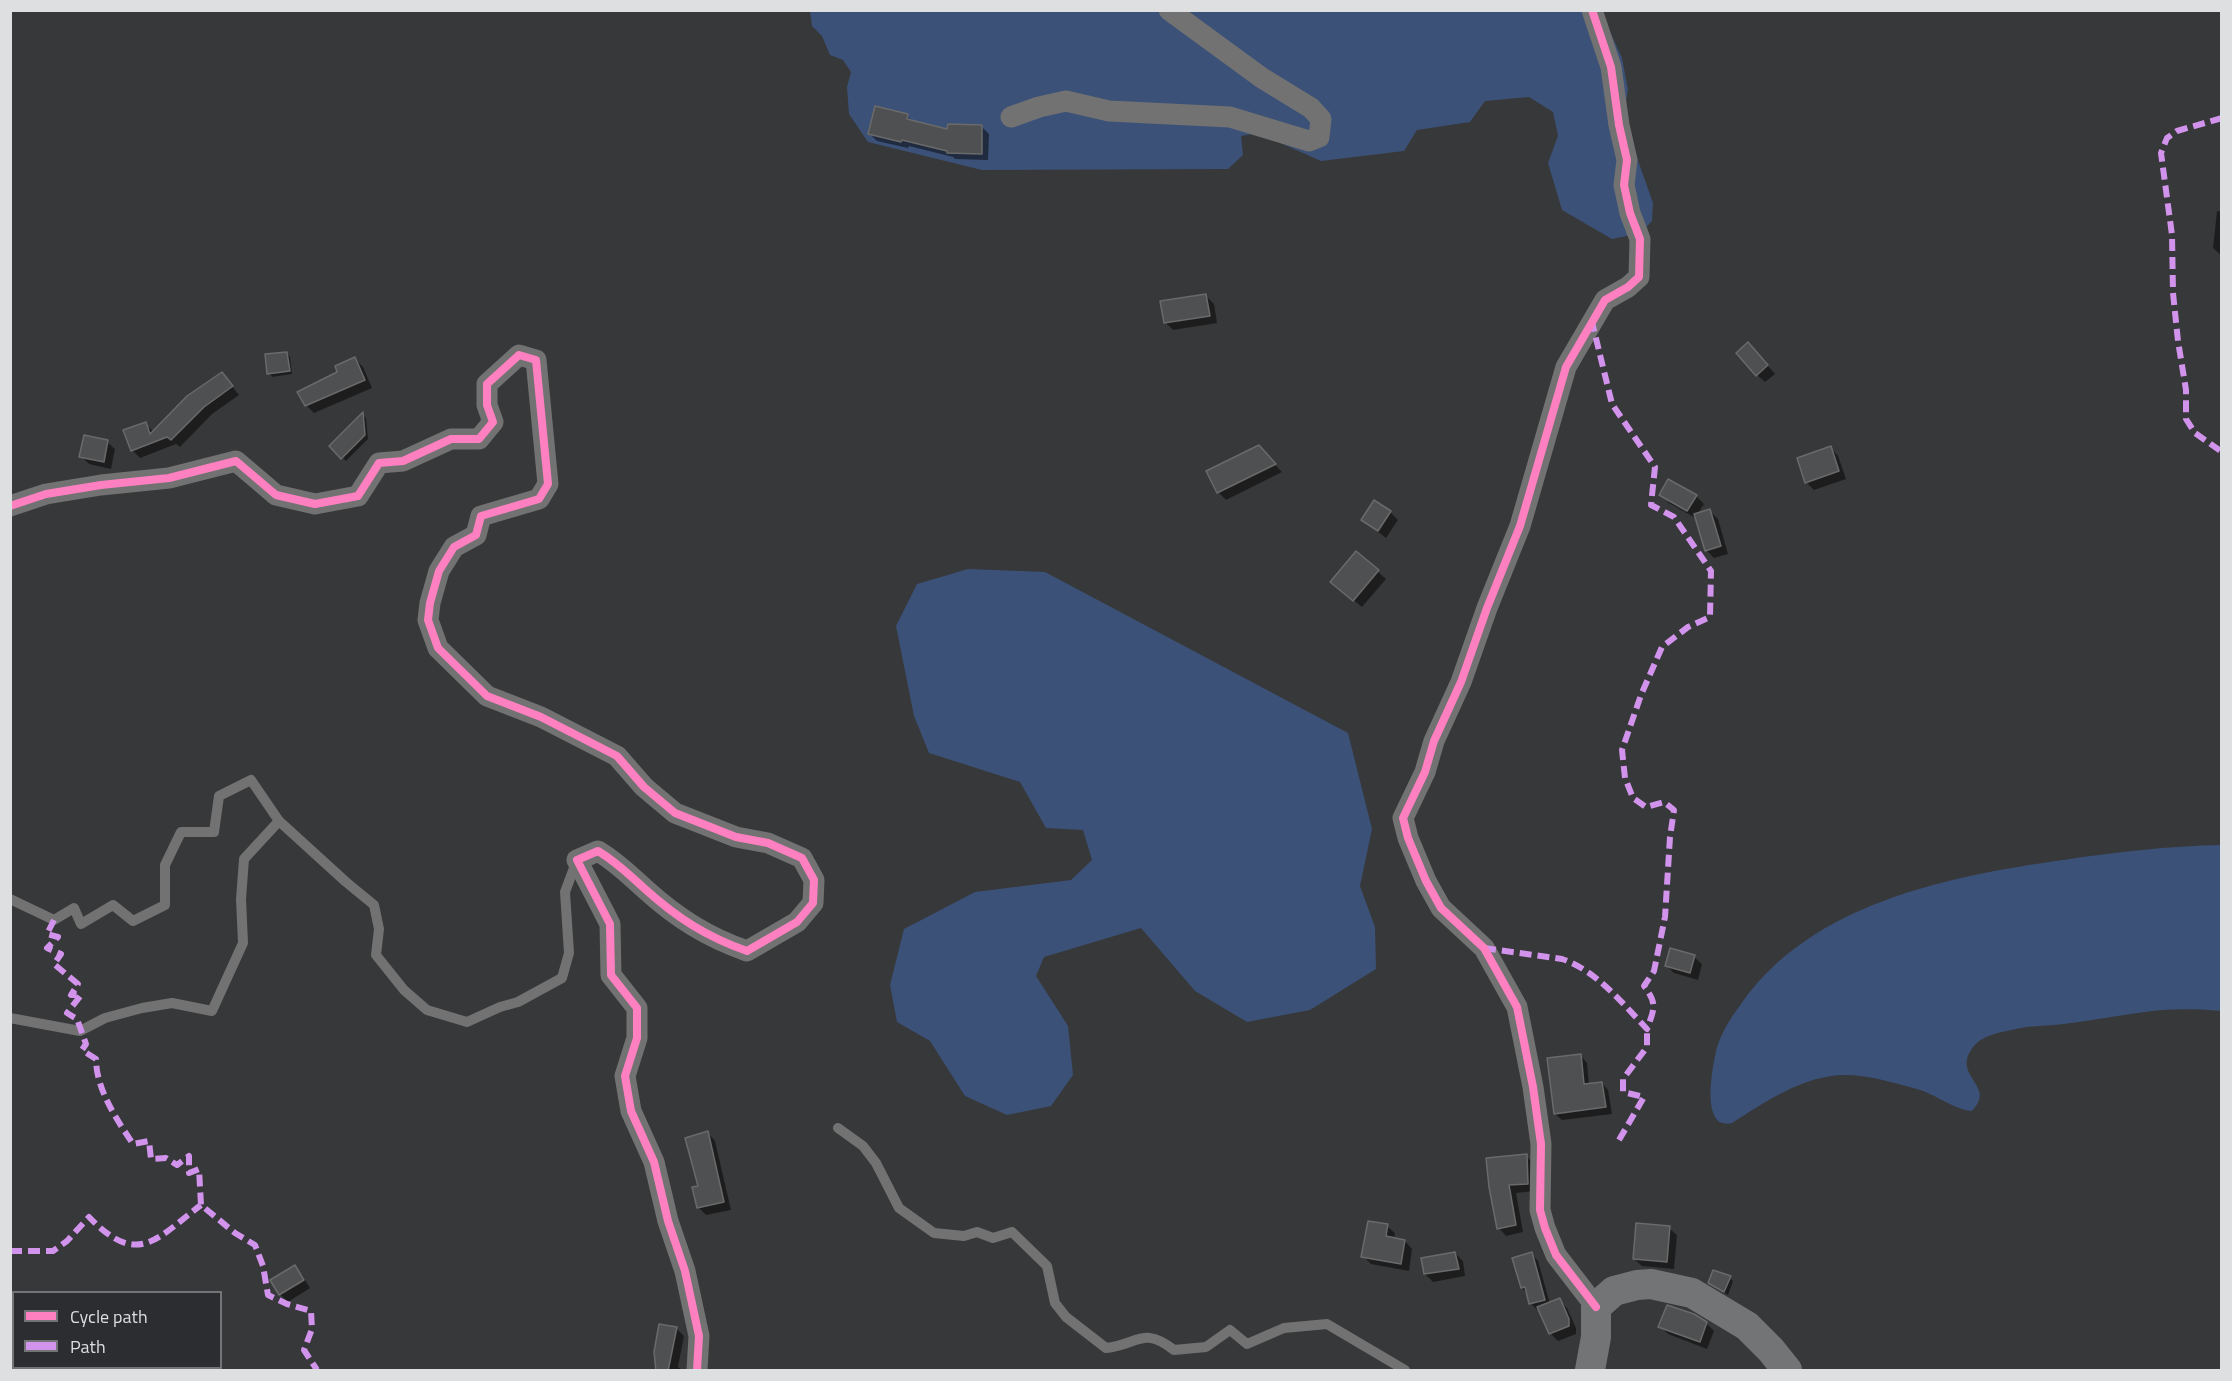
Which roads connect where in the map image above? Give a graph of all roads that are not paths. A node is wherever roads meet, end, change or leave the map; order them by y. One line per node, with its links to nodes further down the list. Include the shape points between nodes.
1 (1169, 10): 3 (street, via 1262,78 1311,108 1321,119 1318,136 1309,141 1230,117 1108,111 1066,101)
2 (1592, 10): 10 (street, via 1611,67 1627,160 1624,185 1640,240 1639,277 1605,300 1566,367 1520,526 1425,772 1403,818 1407,838 1441,908 1484,948 1517,1007 1541,1144 1540,1210 1556,1255)
3 (1011, 117)
4 (10, 506): 6 (street, via 46,494 169,478 236,461 276,495 315,504 358,496 380,463 403,461 451,439 479,439 493,422 487,405 487,384 519,355 536,360 548,484 539,499 481,516 476,535 454,547 439,571 430,603 428,620 438,648 487,696 541,717 617,756 675,813 802,858 814,880 813,903 796,922 747,951 715,940 685,921 645,890 621,865 598,851)
5 (279, 821): 6 (lane, via 374,905 379,929 376,955 404,990 427,1010 466,1022 518,1002 562,978 569,953 565,892); 7 (lane, via 251,780 219,796 214,832 181,832 165,866 165,905 133,921 113,905 81,924 74,908 54,920); 8 (lane, via 244,859 243,943 212,1011 172,1003 105,1018 80,1030)
6 (577, 860): 11 (street, via 610,924 611,975 637,1008 638,1038 625,1076 632,1111 654,1162 668,1221 686,1271 699,1336)
7 (10, 899)
8 (10, 1018)
9 (838, 1128): 12 (lane, via 862,1146 876,1163 900,1208 934,1233 963,1236 977,1232 993,1238 1012,1232 1047,1266 1054,1303 1106,1348 1124,1346 1139,1337 1160,1339 1174,1350 1206,1347 1230,1330 1247,1344 1284,1328 1327,1324)
10 (1596, 1307): 13 (main road); 14 (main road, via 1614,1291 1637,1285 1651,1284 1692,1293 1747,1326)
11 (697, 1371)
12 (1405, 1371)
13 (1590, 1371)
14 (1787, 1371)

